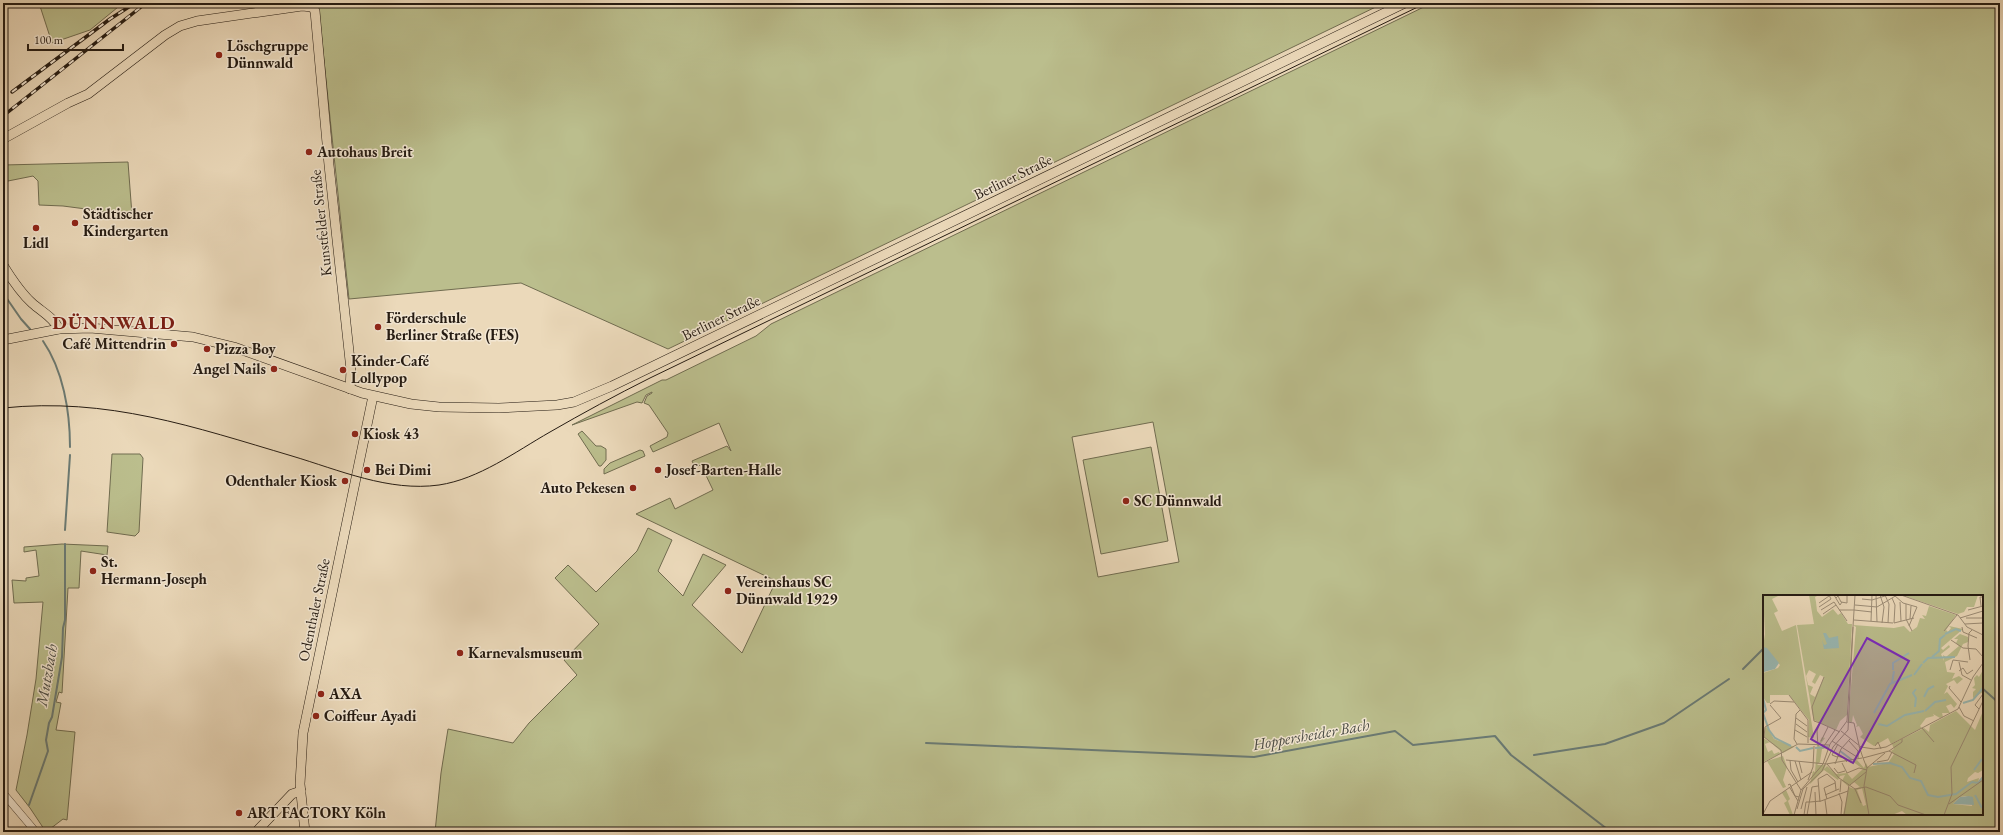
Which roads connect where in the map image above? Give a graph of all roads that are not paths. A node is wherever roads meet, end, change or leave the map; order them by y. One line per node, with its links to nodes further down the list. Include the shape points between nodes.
1 (1405, 3): 7 (main road, Berliner Straße, via 584,399 541,407 475,408 424,406)
2 (3, 139): 6 (main road, Kunstfelder Straße, via 88,94 180,26 196,21 302,6 312,7 315,11 352,370)
3 (3, 265): 4 (main road, via 21,292 54,319)
4 (59, 330): 5 (main road, Berliner Straße); 6 (main road, Berliner Straße, via 97,328 209,340 241,349)
5 (3, 340)
6 (350, 389): 7 (main road, Berliner Straße)
7 (373, 396): 8 (main road, Odenthaler Straße, via 303,733)
8 (301, 791): 11 (main road, via 292,794); 12 (main road, Odenthaler Straße)
9 (3, 793): 10 (street)
10 (36, 832)
11 (256, 832)
12 (305, 832)

